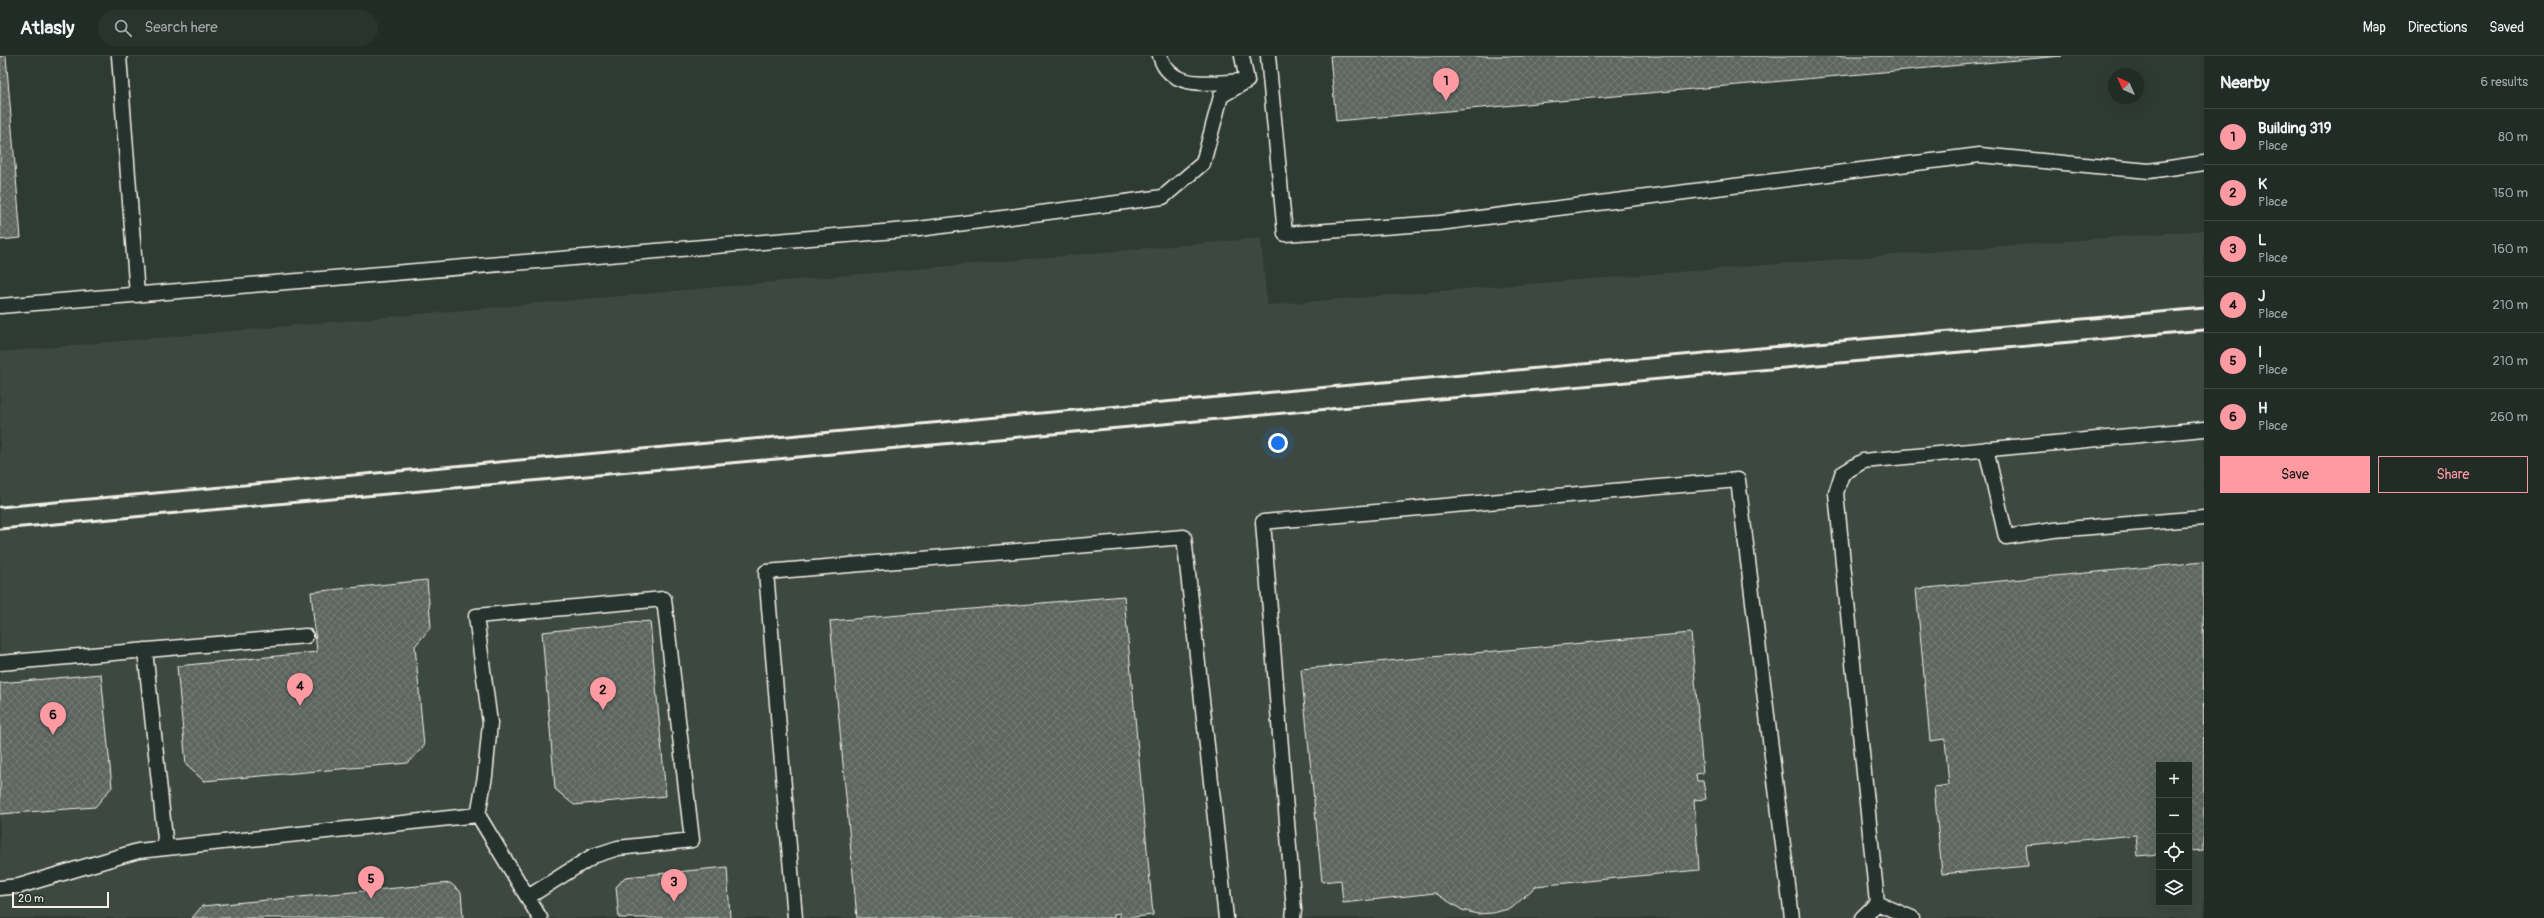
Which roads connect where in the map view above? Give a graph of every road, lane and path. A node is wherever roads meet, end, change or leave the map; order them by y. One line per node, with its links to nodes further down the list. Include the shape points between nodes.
1 (119, 56): 7 (lane)
2 (1160, 56): 5 (lane, via 1162,64 1170,74 1184,82)
3 (1242, 56): 5 (lane)
4 (1268, 56): 6 (lane, via 1285,234 1439,223 1980,155 2149,171)
5 (1247, 81): 7 (lane, via 1221,96 1203,163 1163,197 919,229)
6 (2204, 163)
7 (137, 294): 8 (lane)
8 (0, 306)
9 (2204, 429): 10 (lane)
10 (1986, 449): 11 (lane, via 2006,537 2054,530); 19 (lane, via 1863,461 1842,474 1836,493)
11 (2204, 518)
12 (306, 636): 13 (lane)
13 (145, 650): 14 (lane); 16 (lane)
14 (0, 663)
15 (478, 815): 16 (lane); 18 (lane); 18 (lane, via 490,723 476,616 664,598 692,840 618,848 593,856)
16 (166, 848): 17 (lane, via 138,851 19,886)
17 (0, 888)
18 (528, 897): 20 (lane)
19 (1877, 903): 25 (lane); 26 (lane)
20 (540, 918)
21 (795, 918): 22 (lane, via 766,572 1184,537)
22 (1226, 918)
23 (1293, 918): 24 (lane, via 1263,522 1738,480)
24 (1792, 918)
25 (1862, 918)
26 (1912, 918)

